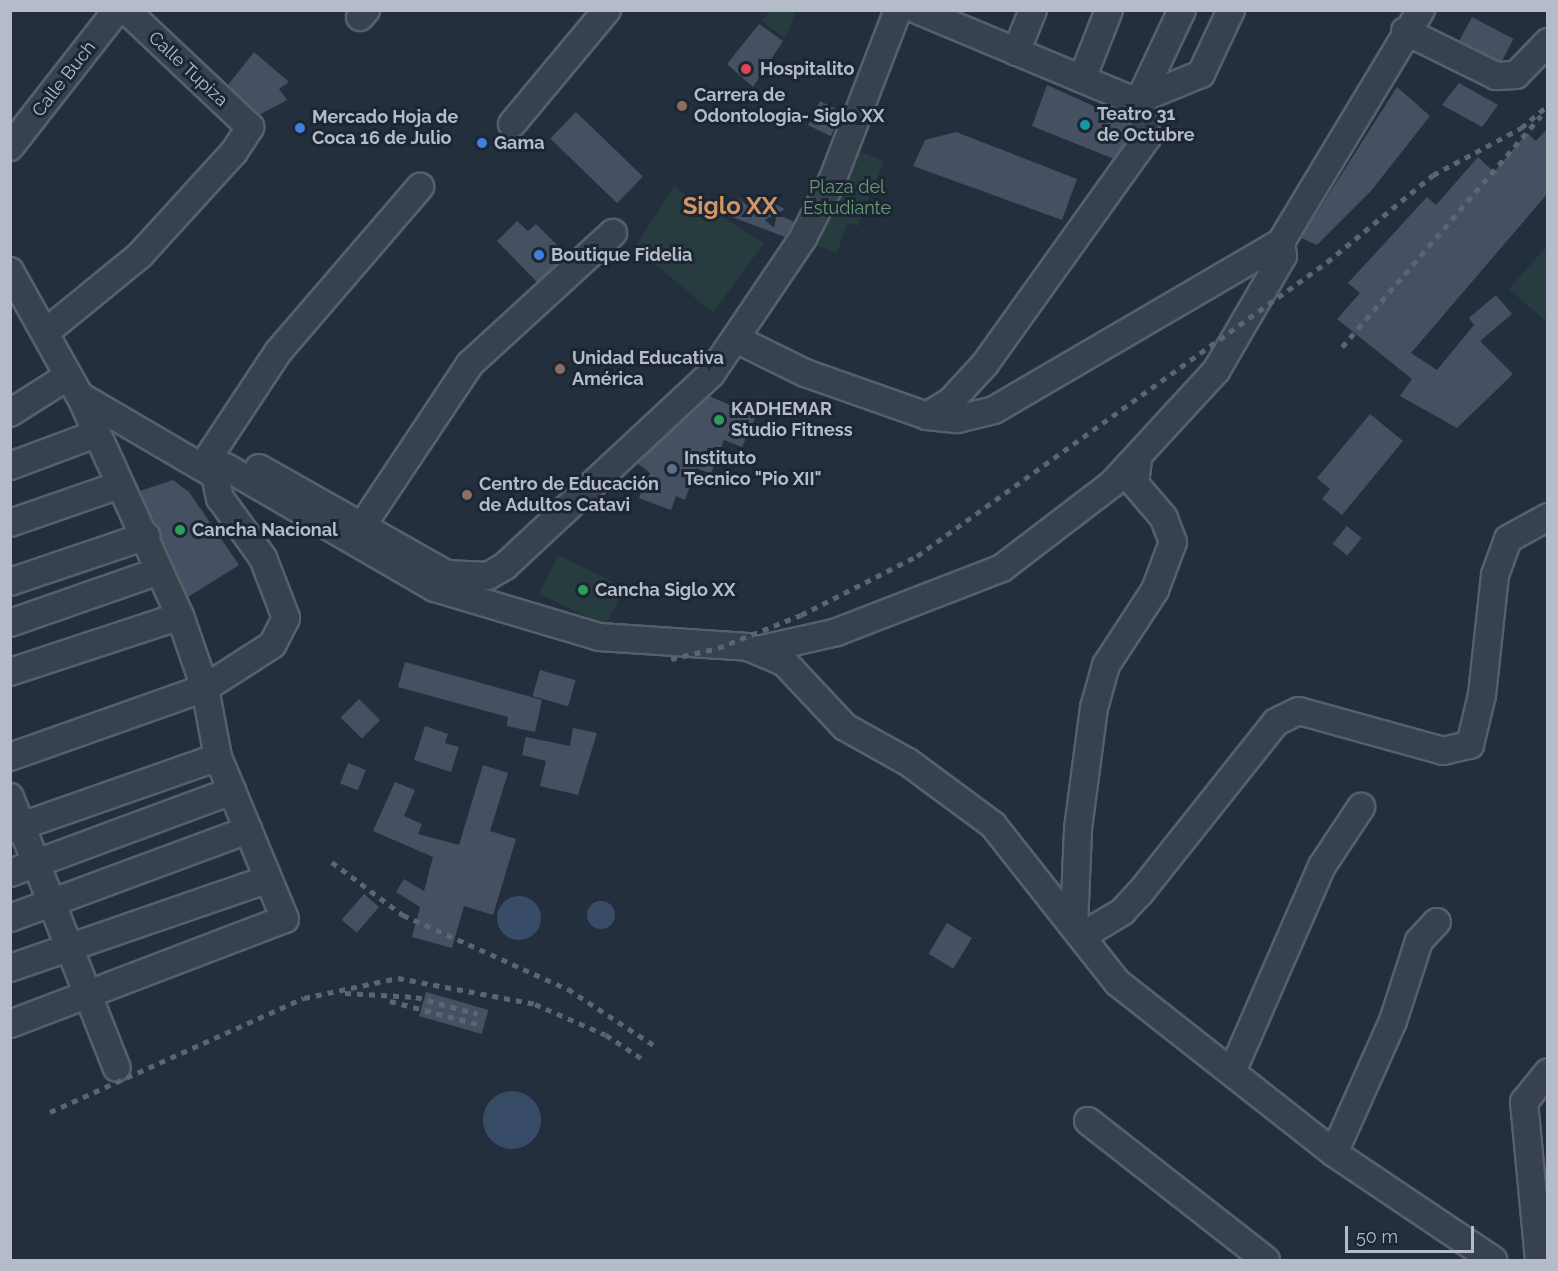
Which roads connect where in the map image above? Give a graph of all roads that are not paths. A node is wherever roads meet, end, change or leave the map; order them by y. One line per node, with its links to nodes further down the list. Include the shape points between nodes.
1 (117, 10): 18 (street, Calle Buch)
2 (126, 10): 23 (street, Calle Tupiza, via 250,127 234,152 140,255)
3 (607, 10): 17 (street)
4 (898, 10): 24 (street, via 832,181 803,238)
5 (917, 10): 11 (street)
6 (1033, 10): 14 (street)
7 (1109, 10): 15 (street)
8 (1182, 10): 16 (street)
9 (1231, 10): 16 (street, via 1201,74)
10 (1421, 10): 12 (street)
11 (958, 19): 14 (street)
12 (1405, 31): 13 (street, via 1496,76 1516,75); 21 (street, via 1389,69)
13 (1548, 42)
14 (1016, 52): 15 (street)
15 (1082, 80): 16 (street)
16 (1140, 99): 27 (street, via 1147,138 986,364 951,401)
17 (512, 124)
18 (10, 147)
19 (420, 188): 31 (street, via 278,352)
20 (613, 233): 35 (street, via 470,364)
21 (1281, 242): 27 (street, via 994,410 958,419); 29 (street, via 1283,256 1216,371)
22 (10, 271): 23 (street)
23 (46, 332): 25 (street)
24 (736, 339): 27 (street, via 805,373); 35 (street, via 711,374 505,566 488,576 446,574 420,563)
25 (74, 386): 26 (street); 28 (street); 31 (street)
26 (10, 413)
27 (927, 417)
28 (96, 434): 30 (street); 32 (street)
29 (1138, 460): 41 (street, via 1002,568 837,632); 58 (street, via 1135,484 1164,518 1173,542 1155,590 1106,665 1094,708 1078,829)
30 (10, 465)
31 (214, 470): 35 (street, via 238,462 270,471); 41 (street, via 435,588 598,637); 43 (street, via 220,498 263,558 285,610 278,639 255,656)
32 (120, 485): 34 (street); 36 (street)
33 (1548, 517): 58 (street, via 1508,539 1495,575 1482,695 1470,745 1443,751 1299,711 1276,722 1122,912)
34 (10, 523)
35 (362, 526)
36 (146, 536): 37 (street); 38 (street)
37 (159, 571): 39 (street); 40 (street)
38 (10, 582)
39 (180, 616): 42 (street); 43 (street)
40 (10, 623)
41 (755, 650): 58 (street, via 784,662 845,727 908,762 993,825)
42 (10, 672)
43 (202, 680): 44 (street); 45 (street); 46 (street)
44 (10, 739)
45 (10, 757)
46 (218, 757): 47 (street); 50 (street)
47 (232, 791): 51 (street); 52 (street)
48 (10, 797): 50 (street)
49 (1361, 807): 64 (street, via 1322,866)
50 (16, 827): 52 (street)
51 (248, 830): 54 (street); 55 (street)
52 (37, 863): 53 (street); 55 (street)
53 (10, 873)
54 (268, 879): 59 (street); 61 (street, via 285,919)
55 (52, 902): 56 (street); 59 (street)
56 (10, 918)
57 (1437, 921): 67 (street, via 1419,941 1393,1021)
58 (1078, 931): 64 (street, via 1118,983)
59 (70, 947): 60 (street); 61 (street)
60 (10, 968)
61 (89, 996): 62 (street); 63 (street)
62 (10, 1024)
63 (117, 1068)
64 (1232, 1072): 67 (street)
65 (1548, 1072): 70 (street, via 1524,1102)
66 (1088, 1121): 68 (street)
67 (1334, 1153): 69 (street)
68 (1266, 1260)
69 (1493, 1260)
70 (1539, 1260)

